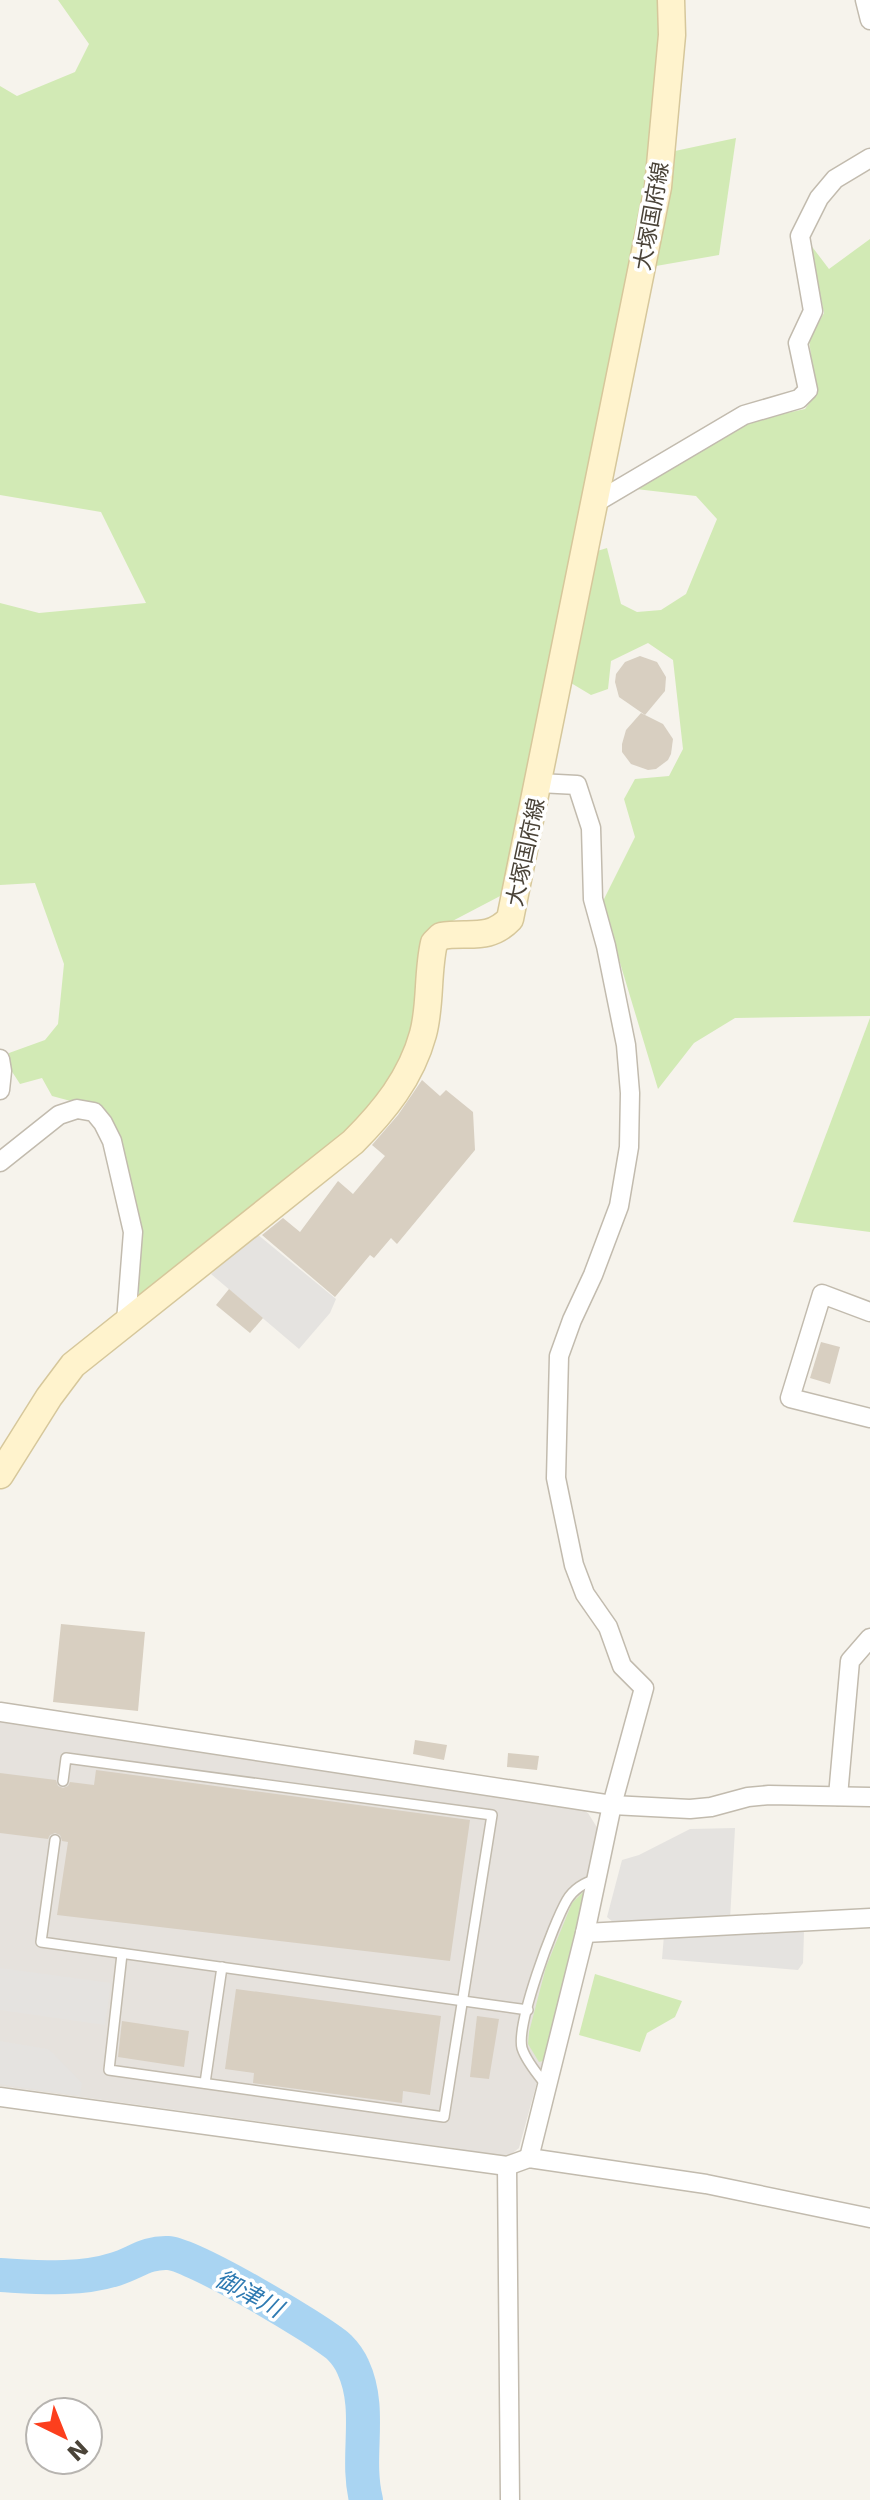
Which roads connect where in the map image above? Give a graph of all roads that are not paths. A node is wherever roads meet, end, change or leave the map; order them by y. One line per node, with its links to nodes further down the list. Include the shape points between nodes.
1 (671, 0): 5 (main road, 大塚国府線, via 658,187)
2 (865, 0): 3 (street)
3 (870, 20)
4 (870, 158): 5 (street, via 835,179 800,236 813,311 798,343 808,390 799,399 744,415)
5 (595, 503): 6 (main road, 大塚国府線)
6 (539, 783): 11 (main road, 大塚国府線, via 510,919 489,934 441,936 434,943 423,1033 398,1091 353,1142); 19 (street, via 577,785 591,828 593,899 617,998 629,1081 629,1147 619,1206 559,1356 556,1478 585,1594 608,1627 622,1666 644,1688)
7 (0, 1059): 8 (street)
8 (0, 1090)
9 (0, 1162): 11 (street, via 59,1115 77,1109 94,1112 103,1123 133,1232)
10 (870, 1312): 12 (street, via 822,1294 790,1398)
11 (126, 1322): 13 (main road, 大塚国府線, via 73,1365)
12 (870, 1418)
13 (0, 1475)
14 (870, 1638): 17 (street, via 850,1661)
15 (0, 1712): 19 (street)
16 (63, 1781): 26 (lane, via 66,1758 492,1815)
17 (838, 1796): 18 (street); 19 (street, via 758,1796 690,1809)
18 (870, 1797)
19 (612, 1805): 21 (street)
20 (55, 1840): 24 (lane, via 41,1942)
21 (596, 1880): 23 (street); 27 (lane, via 586,1881 568,1898 537,1972)
22 (870, 1918): 23 (street)
23 (585, 1933): 29 (street)
24 (122, 1954): 25 (lane); 28 (lane, via 109,2070)
25 (222, 1967): 26 (lane); 28 (lane)
26 (462, 2001): 27 (lane); 28 (lane, via 444,2117)
27 (528, 2010): 29 (lane, via 523,2050)
28 (205, 2083)
29 (547, 2086): 31 (street)
30 (0, 2097): 32 (street)
31 (529, 2158): 32 (street); 33 (street, via 706,2184)
32 (507, 2166): 34 (street)
33 (870, 2218)
34 (510, 2500)

